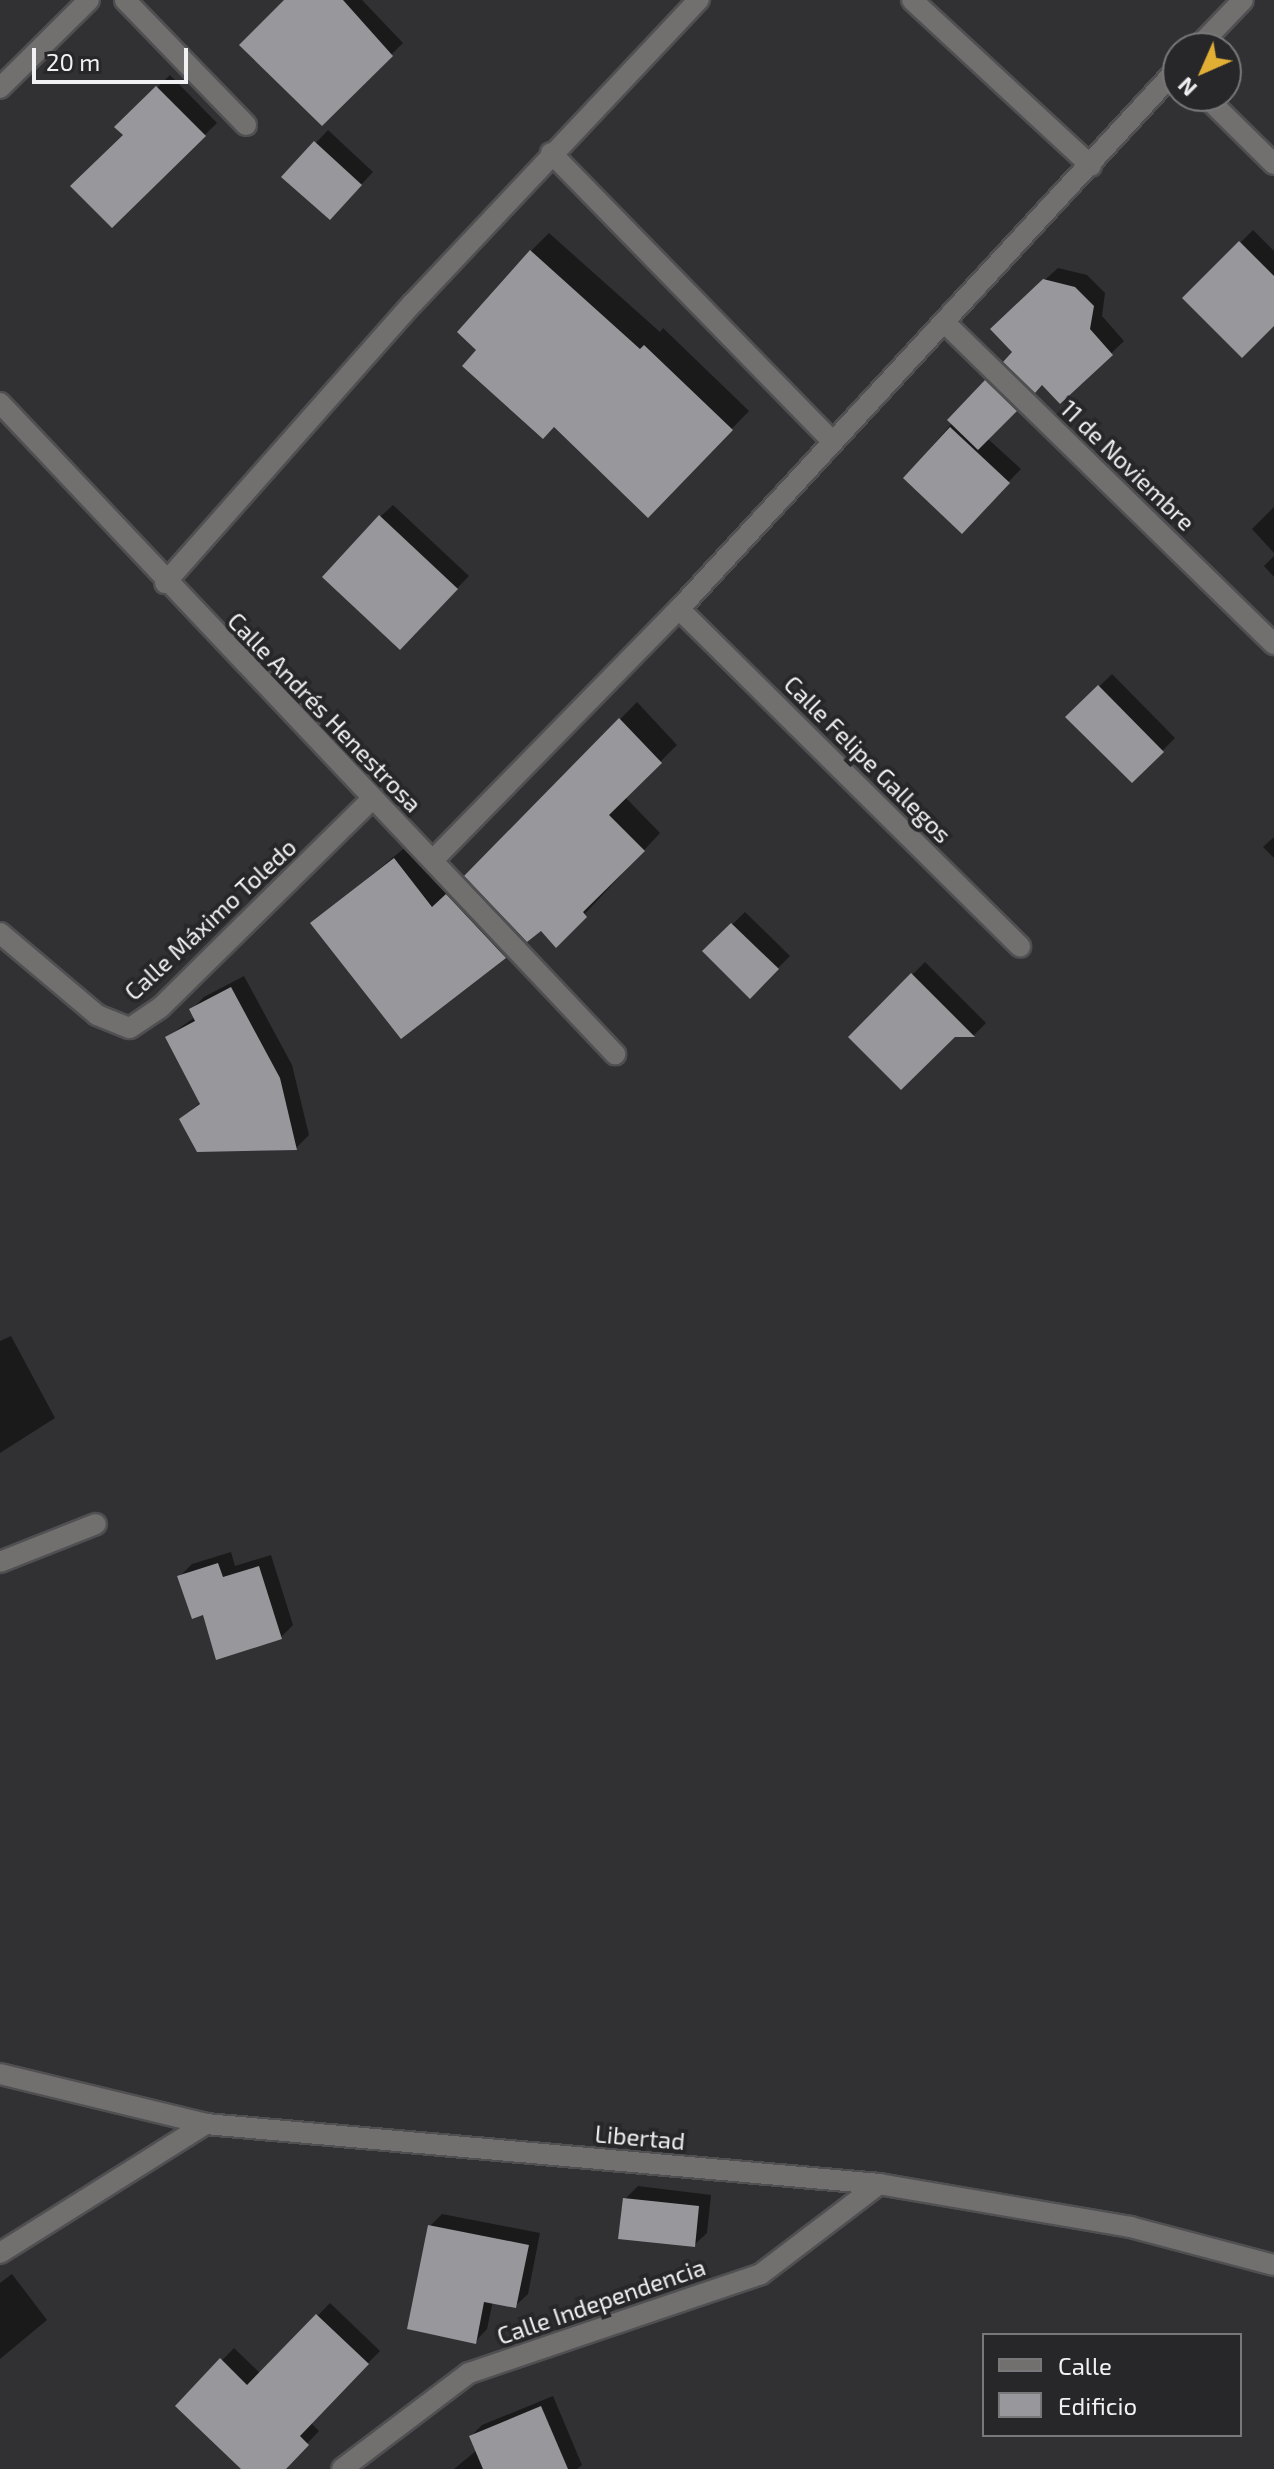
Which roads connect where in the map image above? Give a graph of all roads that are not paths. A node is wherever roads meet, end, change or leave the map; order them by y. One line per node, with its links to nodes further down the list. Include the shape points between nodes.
1 (89, 0): 8 (street)
2 (125, 0): 10 (street)
3 (699, 0): 11 (street)
4 (912, 0): 13 (street)
5 (1243, 0): 6 (street)
6 (1212, 32)
7 (1162, 87): 13 (street)
8 (0, 88)
9 (1221, 112): 12 (street)
10 (246, 125)
11 (551, 153): 16 (street); 17 (street)
12 (1274, 164)
13 (1091, 166): 14 (street)
14 (945, 323): 16 (street); 19 (street, 11 de Noviembre)
15 (0, 403): 17 (street, Calle Andrés Henestrosa)
16 (832, 441): 18 (street)
17 (165, 583): 20 (street, Calle Andrés Henestrosa)
18 (679, 609): 21 (street); 23 (street, Calle Felipe Gallegos)
19 (1274, 644)
20 (372, 799): 21 (street, Calle Andrés Henestrosa); 22 (street, Calle Máximo Toledo, via 160,1008 130,1028 97,1015)
21 (433, 860): 24 (street, Calle Andrés Henestrosa)
22 (0, 933)
23 (1020, 947)
24 (615, 1054)
25 (96, 1524): 26 (street)
26 (0, 1562)
27 (0, 2074): 28 (street, Libertad)
28 (206, 2124): 29 (street, Libertad); 30 (street)
29 (879, 2184): 31 (street, Libertad, via 1130,2227); 32 (street, Calle Independencia, via 761,2274 469,2373)
30 (0, 2253)
31 (1274, 2265)
32 (342, 2469)

